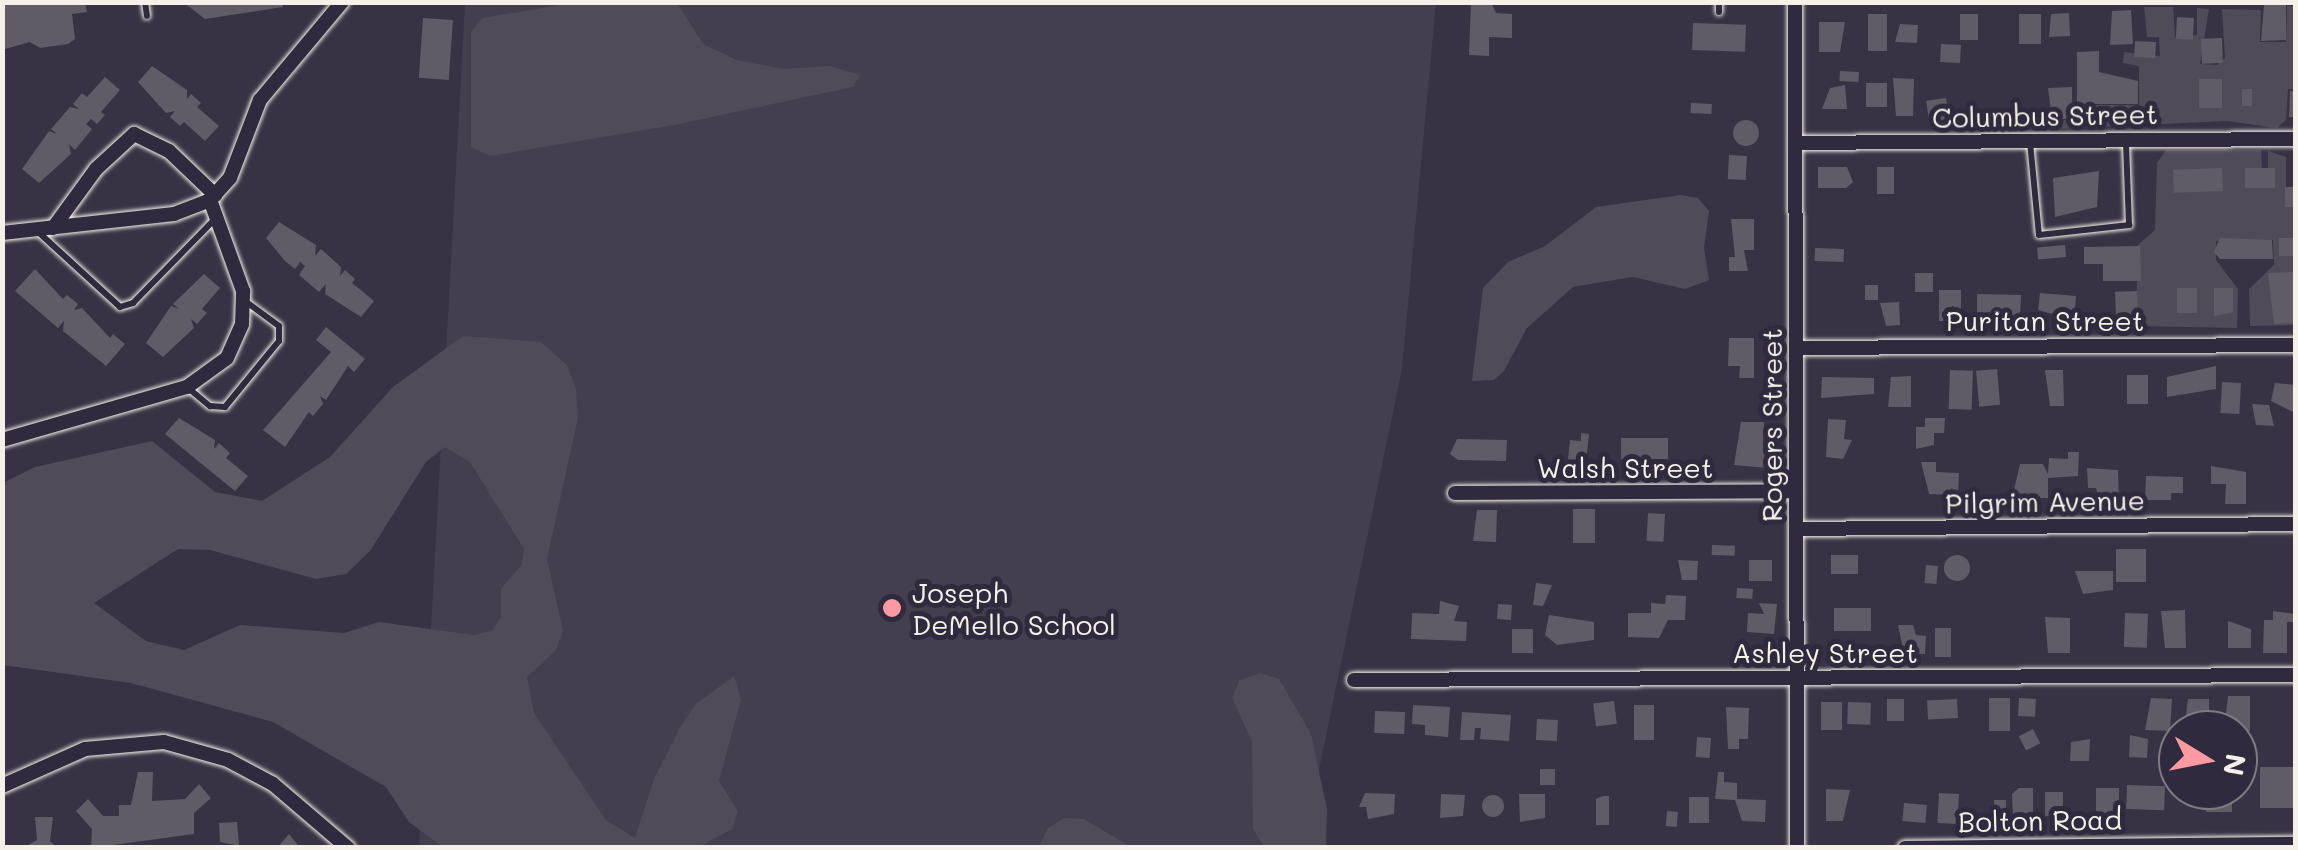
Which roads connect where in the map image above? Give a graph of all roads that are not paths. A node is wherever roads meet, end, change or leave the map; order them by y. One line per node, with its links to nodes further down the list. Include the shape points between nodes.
1 (145, 2): 6 (lane)
2 (342, 2): 11 (street, via 260,100 230,178)
3 (1719, 2): 5 (lane)
4 (1795, 2): 10 (street, Rogers Street)
5 (1719, 12)
6 (147, 16)
7 (2296, 139): 9 (street, Columbus Street)
8 (2030, 140): 9 (street, Columbus Street); 9 (lane, via 2039,235 2129,225); 10 (street, Columbus Street)
9 (2126, 140)
10 (1795, 143): 18 (street, Rogers Street)
11 (213, 197): 12 (street); 13 (street, via 174,214); 13 (street, via 169,152 134,134 96,169)
12 (218, 216): 14 (lane, via 133,303 120,307); 16 (street)
13 (52, 228): 14 (street)
14 (36, 230): 15 (street)
15 (2, 234)
16 (244, 301): 19 (street, via 227,358); 19 (lane, via 278,326 279,341 226,407 210,406)
17 (2296, 345): 18 (street, Puritan Street)
18 (1796, 348): 21 (street, Rogers Street)
19 (187, 388): 20 (street)
20 (2, 440)
21 (1796, 491): 22 (street, Walsh Street); 24 (street, Rogers Street)
22 (1456, 493)
23 (2296, 524): 24 (street, Pilgrim Avenue)
24 (1796, 529): 26 (street, Rogers Street)
25 (2296, 674): 26 (street, Ashley Street)
26 (1796, 677): 27 (street, Ashley Street); 31 (street, Rogers Street)
27 (1354, 680)
28 (2, 786): 30 (street, via 85,749 164,742 228,760 272,784)
29 (2296, 844): 32 (street, Bolton Road)
30 (348, 848)
31 (1797, 848)
32 (1906, 848)

